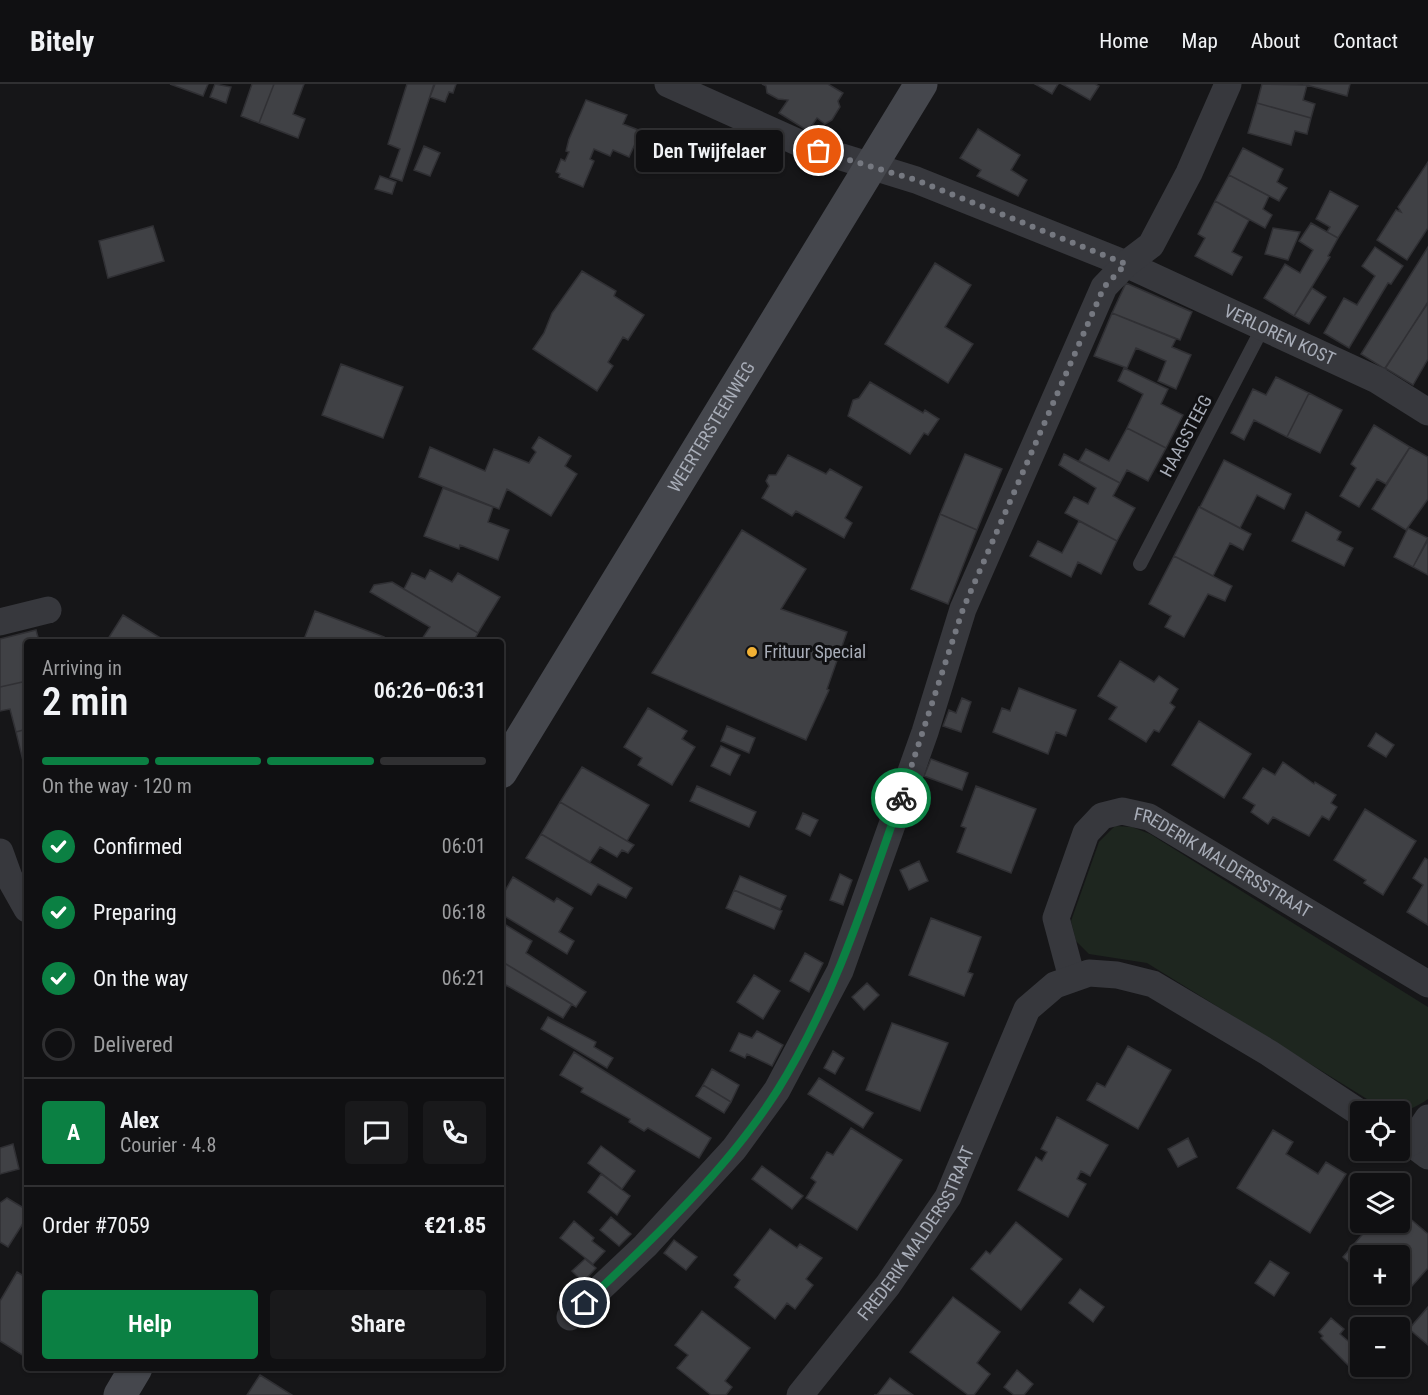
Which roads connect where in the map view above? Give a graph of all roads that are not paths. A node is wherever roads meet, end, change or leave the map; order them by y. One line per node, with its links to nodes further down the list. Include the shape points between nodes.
1 (668, 84): 4 (street, VERLOREN KOST, via 806,146)
2 (921, 84): 4 (main road, WEERTERSTEENWEG)
3 (1228, 84): 5 (street, via 1189,173 1151,245)
4 (871, 166): 5 (street, VERLOREN KOST, via 916,180); 11 (main road, WEERTERSTEENWEG)
5 (1126, 264): 6 (street, VERLOREN KOST); 19 (street, via 1104,287 963,609 925,732 840,971 782,1081 734,1149 695,1194)
6 (1263, 325): 7 (street, VERLOREN KOST, via 1377,380); 8 (lane, HAAGSTEEG)
7 (1428, 412)
8 (1140, 564)
9 (48, 610): 10 (street)
10 (0, 622)
11 (504, 767)
12 (0, 852): 13 (street)
13 (24, 904)
14 (1072, 978): 15 (street, FREDERIK MALDERSSTRAAT, via 1056,918 1086,833 1102,816 1122,811 1149,817); 16 (street, FREDERIK MALDERSSTRAAT, via 1089,973 1117,975 1153,984); 22 (street, FREDERIK MALDERSSTRAAT, via 1055,985 1027,1009 948,1197 888,1285)
15 (1428, 984)
16 (1350, 1106)
17 (1428, 1118): 18 (street)
18 (1413, 1144)
19 (570, 1317)
20 (134, 1371): 21 (main road)
21 (120, 1395)
22 (800, 1395)

